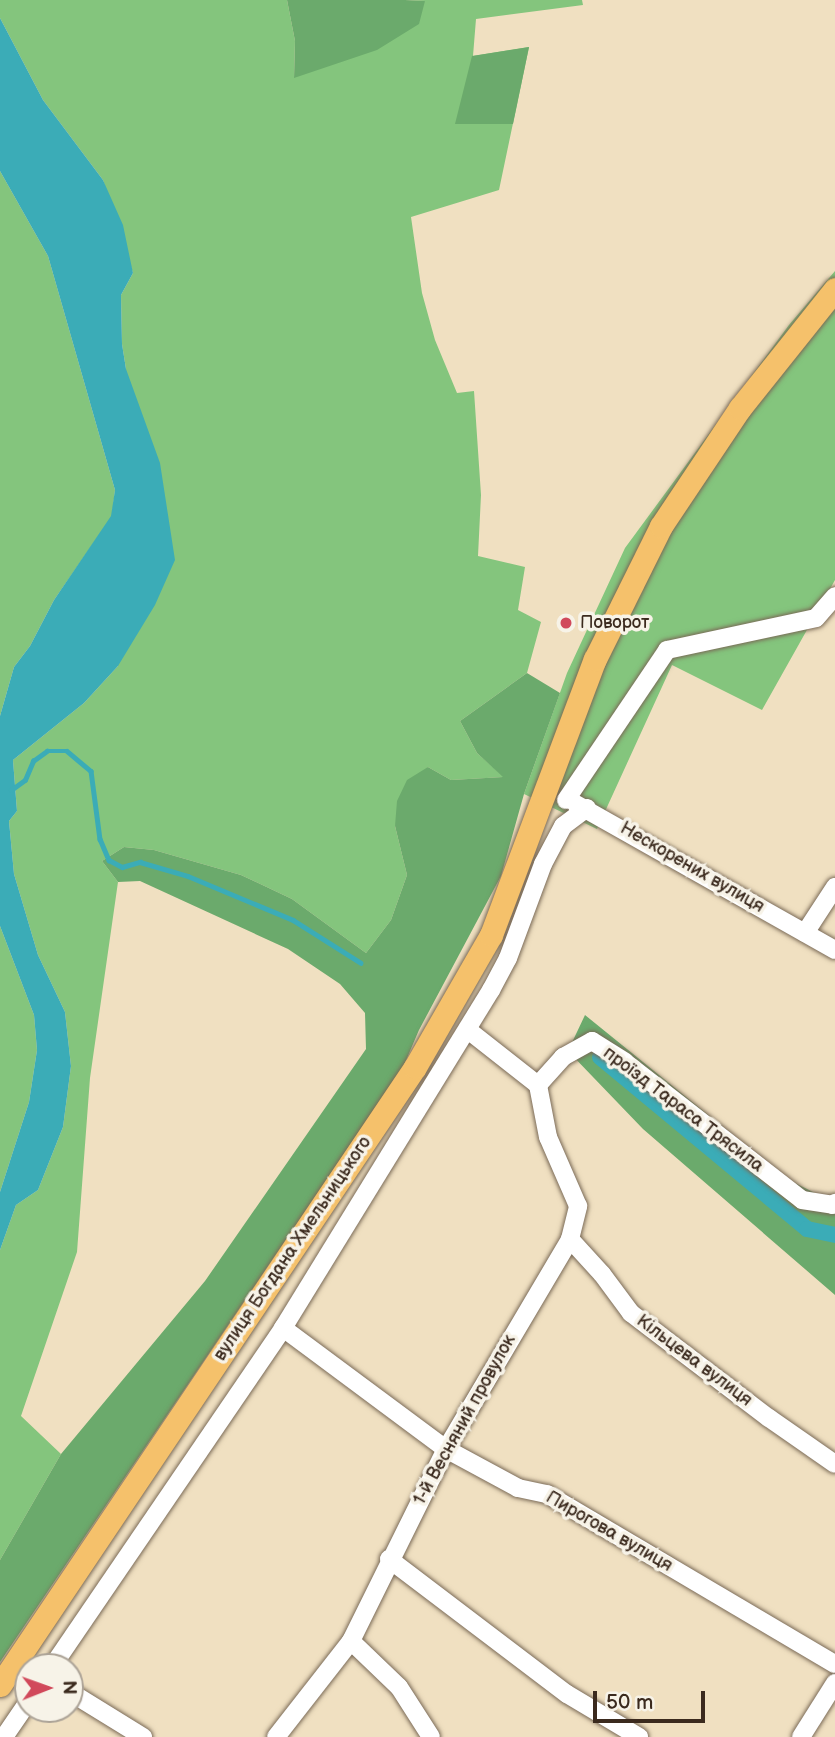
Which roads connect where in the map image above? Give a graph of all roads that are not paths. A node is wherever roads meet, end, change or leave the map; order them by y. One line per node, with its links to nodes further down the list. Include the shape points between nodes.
1 (835, 289): 3 (main road, вулиця Богдана Хмельницького, via 740,408 661,526 595,659)
2 (835, 596): 3 (street, via 817,618 667,650)
3 (557, 795): 4 (street, Нескорених вулиця); 20 (main road, вулиця Богдана Хмельницького, via 491,935 415,1067)
4 (587, 808): 6 (street, Нескорених вулиця); 8 (street, via 563,826 543,864 508,958)
5 (835, 887): 6 (street)
6 (805, 933): 7 (street, Нескорених вулиця)
7 (835, 950)
8 (468, 1030): 9 (street); 12 (street)
9 (538, 1084): 10 (street, проїзд Тараса Трясила, via 563,1057 592,1041 802,1200); 11 (street, 1-й Весняний провулок, via 548,1137 578,1206)
10 (835, 1203)
11 (570, 1239): 13 (street, 1-й Весняний провулок); 14 (street, Кільцева вулиця, via 631,1313)
12 (283, 1328): 13 (street, Пирогова вулиця); 17 (street)
13 (446, 1449): 15 (street, 1-й Весняний провулок); 18 (street, Пирогова вулиця, via 519,1488 547,1494)
14 (835, 1464)
15 (389, 1559): 16 (street, 1-й Весняний провулок); 27 (street, via 567,1694)
16 (351, 1641): 25 (street, 1-й Весняний провулок); 26 (street, via 399,1687)
17 (62, 1653)
18 (835, 1664)
19 (835, 1683): 28 (street)
20 (0, 1685)
21 (84, 1701): 24 (street)
22 (14, 1722): 23 (street)
23 (4, 1737)
24 (143, 1737)
25 (276, 1737)
26 (431, 1737)
27 (639, 1737)
28 (801, 1737)

